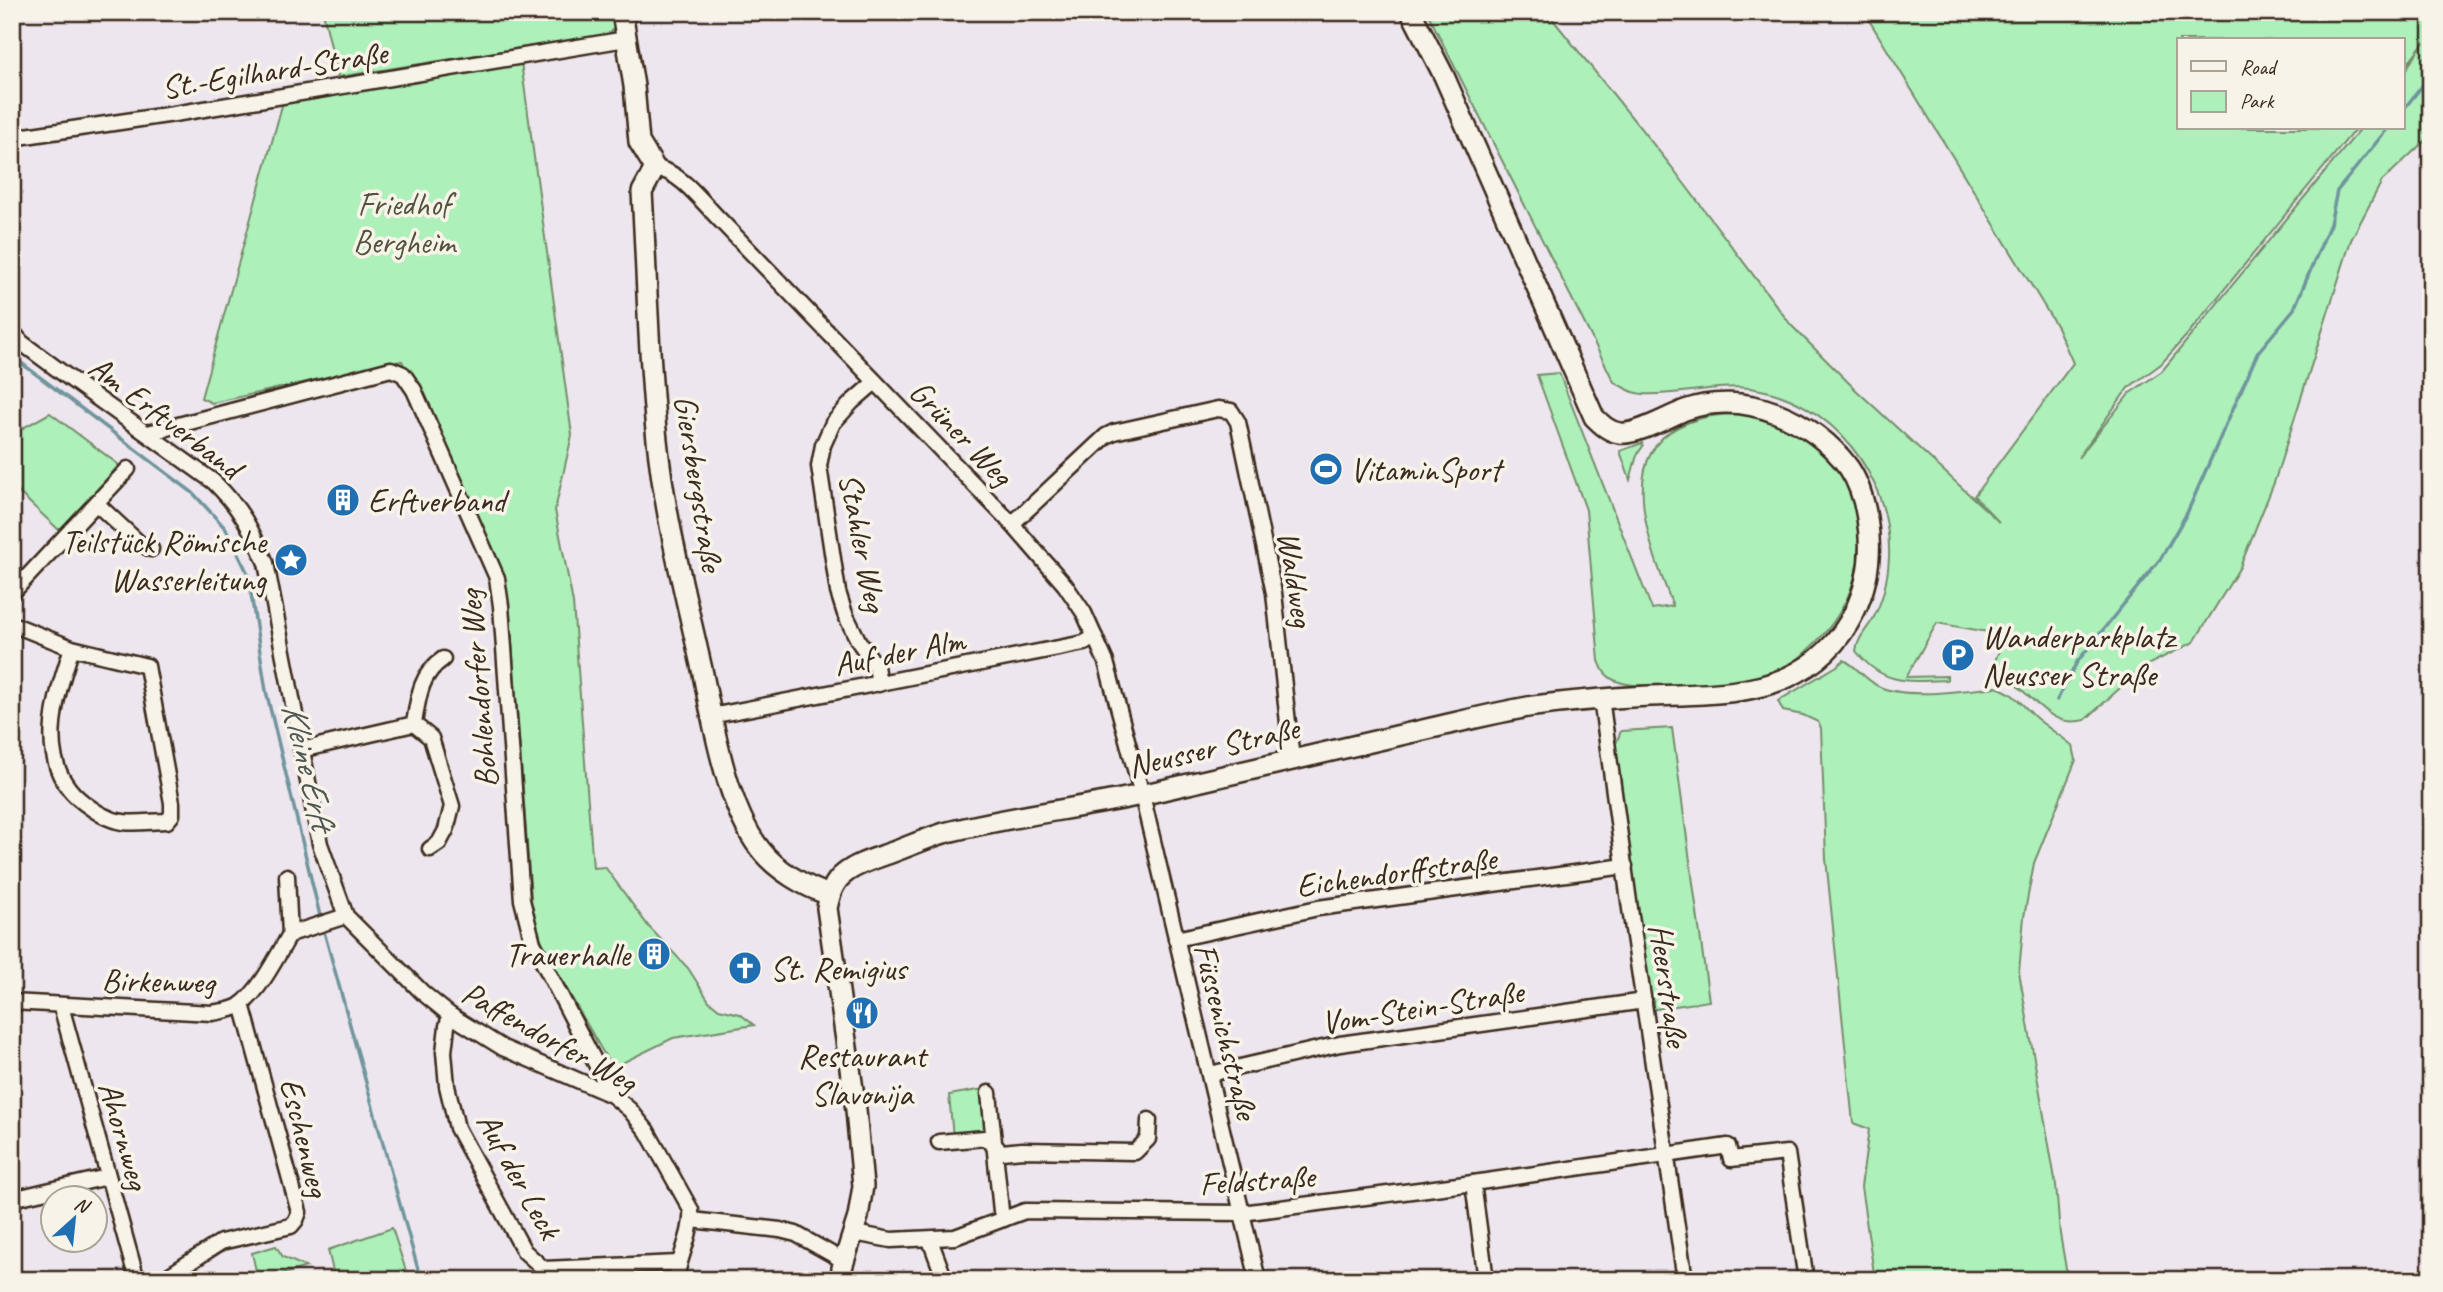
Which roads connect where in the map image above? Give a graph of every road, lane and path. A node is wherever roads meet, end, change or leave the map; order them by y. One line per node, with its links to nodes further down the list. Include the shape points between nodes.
1 (622, 12): 3 (main road)
2 (1411, 12): 20 (main road, Neusser Straße, via 1444,76 1594,417 1608,429 1624,433 1700,406 1753,406 1781,414 1822,438 1851,471 1862,493 1871,548 1865,589 1848,625 1808,666 1786,678 1737,691)
3 (626, 39): 4 (street, St.-Egilhard-Straße); 5 (main road, via 639,142)
4 (12, 138)
5 (655, 168): 7 (street, Grüner Weg, via 679,180); 21 (main road, Giersbergstraße, via 642,192 657,439)
6 (12, 331): 8 (street, Am Erftverband, via 34,352)
7 (875, 382): 11 (street, Grüner Weg); 19 (street, Stahler Weg, via 833,423 819,466 838,592 859,642 876,666)
8 (148, 433): 13 (street, Am Erftverband, via 234,502); 40 (street, Bohlendorfer Weg, via 391,369 402,374 414,390 497,578 522,900 530,932)
9 (128, 469): 10 (street)
10 (97, 503): 12 (street); 14 (street)
11 (1012, 524): 16 (street, Grüner Weg, via 1065,585); 24 (street, Waldweg, via 1106,436 1218,408 1231,411 1238,422 1274,593)
12 (150, 549)
13 (266, 563): 23 (street, Paffendorfer Weg)
14 (12, 593)
15 (12, 624): 17 (street)
16 (1095, 637): 19 (street, Auf der Alm, via 1084,643); 25 (street, Grüner Weg)
17 (72, 648): 17 (street, via 51,746 70,793 98,814 123,822 167,821 172,803 147,666)
18 (443, 659): 22 (street, via 426,675)
19 (878, 684): 21 (street, Auf der Alm)
20 (1601, 698): 24 (main road, Neusser Straße, via 1522,709); 27 (street, Heerstraße)
21 (711, 716): 29 (main road, Giersbergstraße, via 739,811 760,849 811,889)
22 (414, 724): 23 (street); 26 (street, via 431,738 452,806 446,830)
23 (301, 750): 30 (street, Paffendorfer Weg)
24 (1292, 760): 25 (main road, Neusser Straße)
25 (1142, 795): 29 (main road, Neusser Straße, via 942,834 864,862 843,874); 32 (street, Füssenichstraße)
26 (430, 849)
27 (1625, 866): 32 (street, Eichendorffstraße, via 1318,908); 33 (street, Heerstraße)
28 (287, 876): 31 (street)
29 (830, 895): 51 (main road, via 827,908 863,1186)
30 (340, 918): 31 (street); 37 (street, Paffendorfer Weg)
31 (297, 932): 35 (street, Birkenweg)
32 (1176, 939): 38 (street, Füssenichstraße)
33 (1644, 1001): 38 (street, Vom-Stein-Straße, via 1340,1044); 44 (street, Heerstraße)
34 (12, 1002): 36 (street, Birkenweg)
35 (242, 1004): 36 (street, Birkenweg, via 212,1013); 56 (street, Eschenweg, via 299,1212 291,1226 221,1242)
36 (61, 1006): 45 (street, Ahornweg)
37 (450, 1015): 40 (street, Paffendorfer Weg, via 503,1048); 53 (street, Auf der Leck, via 444,1052 457,1128 524,1251 544,1269)
38 (1210, 1074): 48 (street, Füssenichstraße)
39 (989, 1093): 43 (street)
40 (612, 1095): 50 (street, Paffendorfer Weg, via 648,1131 685,1196)
41 (1149, 1120): 43 (street, via 1148,1139 1135,1152 1002,1153)
42 (939, 1142): 43 (street, via 985,1138)
43 (994, 1143): 49 (street)
44 (1668, 1153): 46 (street, Feldstraße); 61 (street, Heerstraße); 62 (street, Feldstraße, via 1728,1146 1731,1159 1787,1153)
45 (107, 1177): 47 (street); 55 (street, Ahornweg)
46 (1473, 1183): 48 (street, Feldstraße); 60 (street)
47 (12, 1199)
48 (1242, 1213): 49 (street, Feldstraße, via 1025,1211); 59 (street, Füssenichstraße)
49 (1004, 1219): 52 (street, Feldstraße, via 955,1237)
50 (692, 1220): 53 (street); 54 (street, via 796,1234)
51 (854, 1233): 52 (street, Feldstraße, via 891,1240); 54 (main road)
52 (930, 1240): 58 (street)
53 (678, 1264): 57 (street)
54 (843, 1270)
55 (136, 1280)
56 (162, 1280)
57 (676, 1280)
58 (945, 1280)
59 (1258, 1280)
60 (1486, 1280)
61 (1685, 1280)
62 (1806, 1280)

